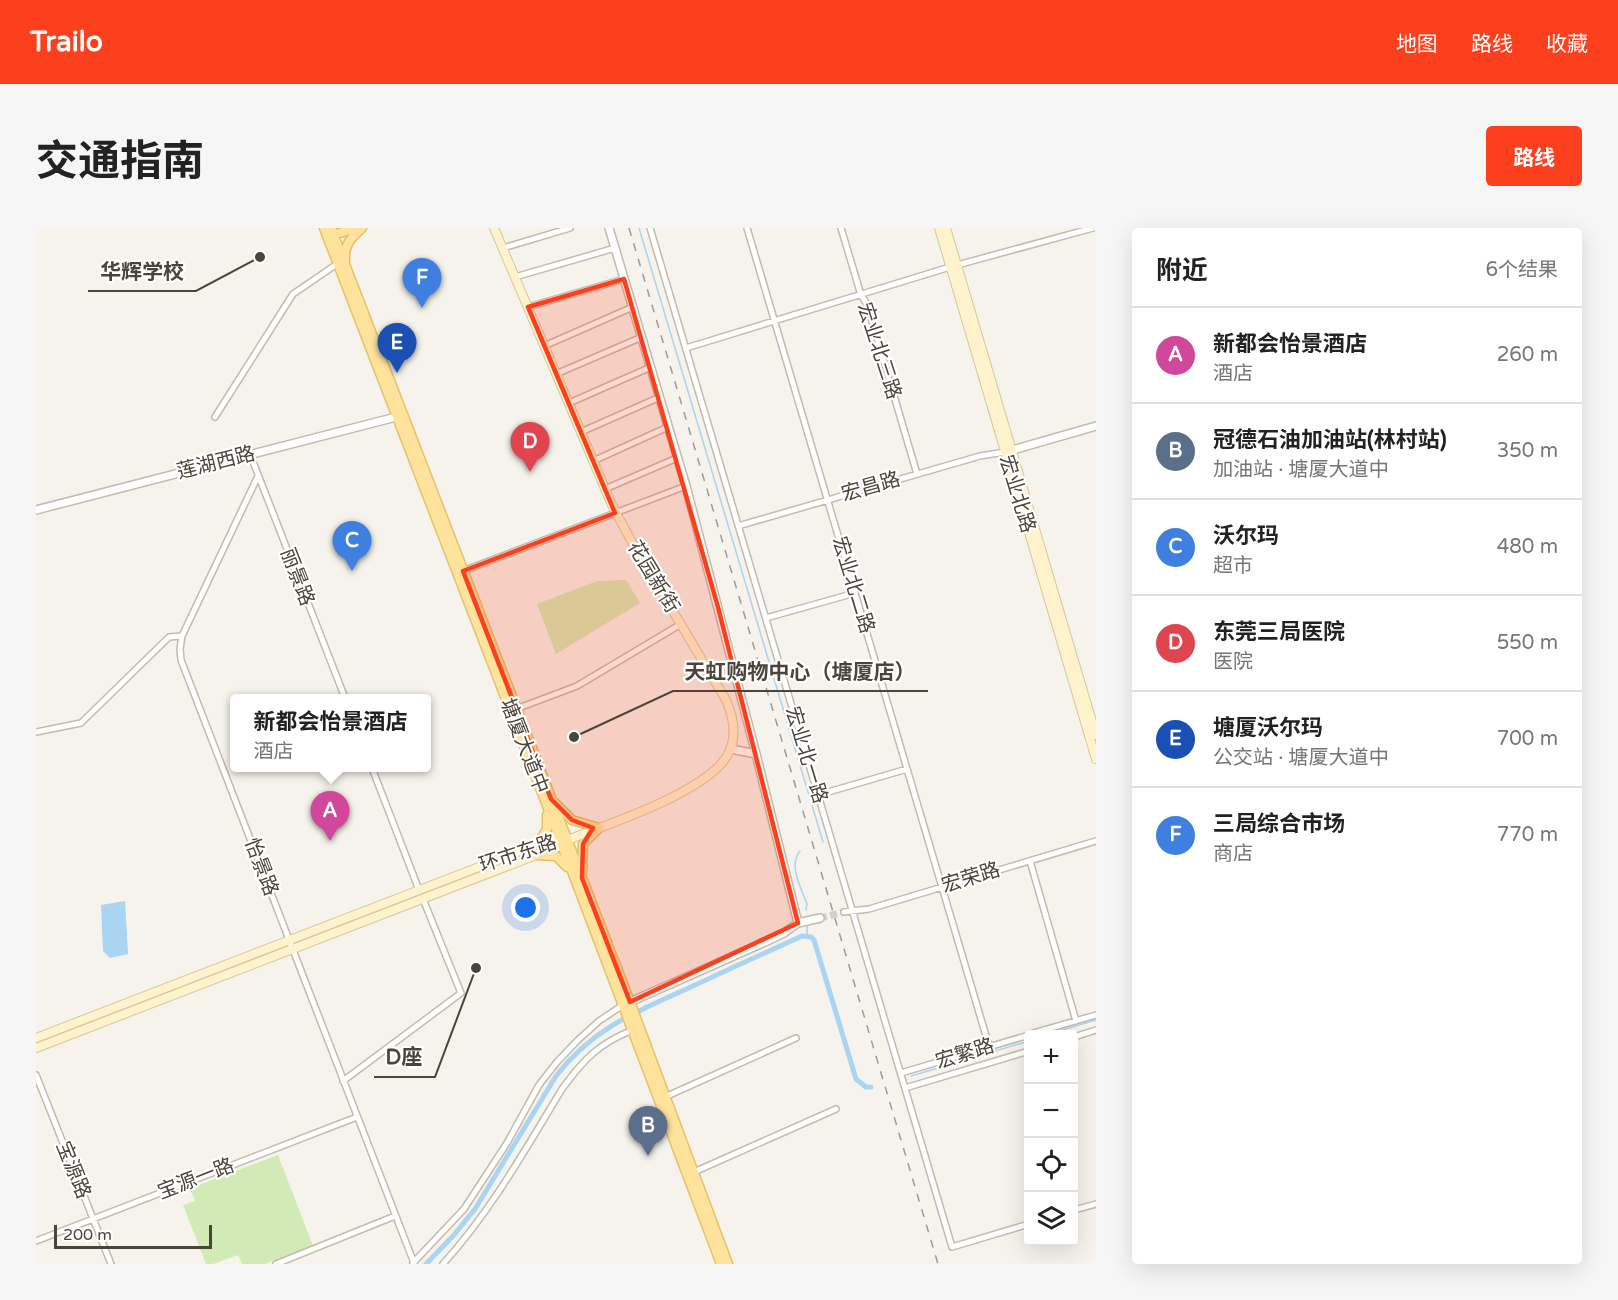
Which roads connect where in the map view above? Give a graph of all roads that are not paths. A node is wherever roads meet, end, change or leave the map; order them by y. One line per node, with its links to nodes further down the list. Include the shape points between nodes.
1 (356, 228): 12 (main road)
2 (362, 228): 17 (main road, via 345,248)
3 (494, 228): 13 (main road, 花园新街)
4 (570, 228): 13 (street)
5 (609, 228): 14 (street)
6 (650, 228): 26 (street, 宏业北一路)
7 (747, 228): 23 (street, 宏业北二路)
8 (842, 228): 20 (street, 宏业北三路)
9 (939, 228): 16 (main road, 宏业北路)
10 (946, 228): 16 (main road, 宏业北路)
11 (1093, 228): 16 (street)
12 (331, 230): 15 (main road, 塘厦大道中); 17 (main road, 塘厦大道中)
13 (503, 248): 18 (main road, 花园新街)
14 (615, 248): 18 (street); 19 (street)
15 (337, 264): 31 (street, via 293,294); 32 (main road, 塘厦大道中)
16 (954, 267): 20 (street); 36 (main road, 宏业北路)
17 (346, 270): 48 (main road, 塘厦大道中)
18 (515, 277): 21 (main road, 花园新街)
19 (624, 279): 21 (street); 22 (street)
20 (861, 295): 23 (street); 40 (street, 宏业北三路, via 867,304)
21 (528, 307): 25 (main road, 花园新街)
22 (633, 307): 24 (street); 25 (street)
23 (774, 321): 26 (street); 44 (street, 宏业北二路)
24 (642, 337): 27 (street); 28 (street)
25 (544, 346): 28 (main road, 花园新街)
26 (686, 348): 47 (street, 宏业北一路)
27 (651, 367): 29 (street); 30 (street)
28 (556, 374): 30 (main road, 花园新街)
29 (660, 397): 33 (street); 35 (street)
30 (569, 403): 35 (main road, 花园新街)
31 (215, 417)
32 (396, 417): 37 (street, 莲湖西路); 63 (main road, 塘厦大道中)
33 (668, 427): 38 (street); 39 (street)
34 (1096, 427): 36 (street)
35 (581, 432): 39 (main road, 花园新街)
36 (1008, 451): 40 (street, 宏昌路); 56 (main road, 宏业北路); 59 (main road, 宏业北路)
37 (250, 454): 41 (street, 丽景路); 45 (street, 莲湖西路)
38 (677, 458): 42 (street); 43 (street)
39 (593, 461): 43 (main road, 花园新街)
40 (917, 474): 44 (street, 宏昌路)
41 (258, 476): 52 (street, 怡景路); 53 (street, 丽景路)
42 (686, 486): 46 (street); 58 (street)
43 (605, 489): 46 (main road, 花园新街)
44 (827, 500): 47 (street, 宏昌路); 49 (street, 宏业北二路)
45 (36, 510)
46 (616, 513): 48 (street); 51 (main road, 花园新街)
47 (738, 526): 50 (street, 宏业北一路)
48 (463, 571): 54 (main road, 塘厦大道中)
49 (855, 593): 50 (street); 60 (street, 宏业北二路)
50 (766, 618): 62 (street, 宏业北一路)
51 (681, 624): 54 (street, via 577,686); 57 (main road, 花园新街, via 732,714)
52 (182, 636): 55 (street, via 169,637 81,723); 78 (street, 怡景路, via 181,660)
53 (343, 694)
54 (516, 709): 63 (main road, 塘厦大道中)
55 (36, 732)
56 (1096, 735)
57 (731, 749): 58 (street); 64 (main road, via 707,776 673,798)
58 (756, 754): 77 (street)
59 (1096, 759)
60 (907, 769): 62 (street); 71 (street, 宏业北二路)
61 (374, 772): 72 (street)
62 (818, 795): 74 (street, 宏业北一路)
63 (548, 799): 64 (main road, via 573,820); 65 (main road, 塘厦大道中); 67 (main road, via 548,825)
64 (599, 828): 65 (main road); 70 (main road, via 582,848)
65 (563, 840): 67 (main road, 环市东路); 68 (main road, 环市东路); 70 (main road, 塘厦大道中)
66 (1096, 841): 69 (street, 宏荣路)
67 (538, 844): 72 (main road, 环市东路)
68 (536, 855): 70 (main road, via 559,857); 73 (main road, 环市东路)
69 (1030, 861): 71 (street, 宏荣路); 82 (street)
70 (579, 879): 80 (main road, 塘厦大道中)
71 (942, 887): 74 (street, 宏荣路); 90 (street, 宏业北二路)
72 (419, 890): 78 (main road, 环市东路)
73 (423, 898): 79 (main road, 环市东路); 95 (street, via 461,993)
74 (853, 911): 75 (street, 宏荣路); 93 (street, 宏业北一路)
75 (844, 912)
76 (820, 918): 77 (street)
77 (798, 923): 80 (street, via 775,938)
78 (289, 940): 79 (street, 怡景路); 88 (main road, 环市东路)
79 (293, 949): 91 (main road, 环市东路); 95 (street, 怡景路)
80 (627, 1006): 83 (main road, 塘厦大道中); 107 (street, via 585,1034 557,1062 464,1209)
81 (1096, 1015): 82 (street, 宏繁路)
82 (1076, 1021): 84 (street, 宏繁路)
83 (634, 1026): 97 (main road, 塘厦大道中); 110 (street, via 599,1046 572,1075 480,1221); 111 (main road, 塘厦大道中)
84 (1046, 1030)
85 (1096, 1030): 87 (street)
86 (1024, 1036): 90 (street, 宏繁路)
87 (1078, 1036)
88 (36, 1038)
89 (796, 1038): 97 (street)
90 (989, 1046): 93 (street, 宏繁路)
91 (36, 1048)
92 (1024, 1052): 96 (street)
93 (901, 1073): 96 (street, 宏业北一路)
94 (36, 1075): 104 (street, 宝源路)
95 (343, 1081): 99 (street, 怡景路)
96 (905, 1088): 105 (street, 宏业北一路, via 952,1247)
97 (665, 1097): 100 (main road, 塘厦大道中)
98 (836, 1109): 100 (street)
99 (357, 1118): 103 (street, 怡景路); 104 (street, 宝源一路)
100 (693, 1172): 112 (main road, 塘厦大道中)
101 (1096, 1204): 102 (street)
102 (1078, 1209)
103 (395, 1216): 107 (street, 怡景路); 109 (street)
104 (93, 1219): 106 (street, 宝源一路); 108 (street, 宝源路)
105 (1024, 1225)
106 (36, 1242)
107 (413, 1263)
108 (111, 1264)
109 (276, 1264)
110 (443, 1264)
111 (721, 1264)
112 (728, 1264)

